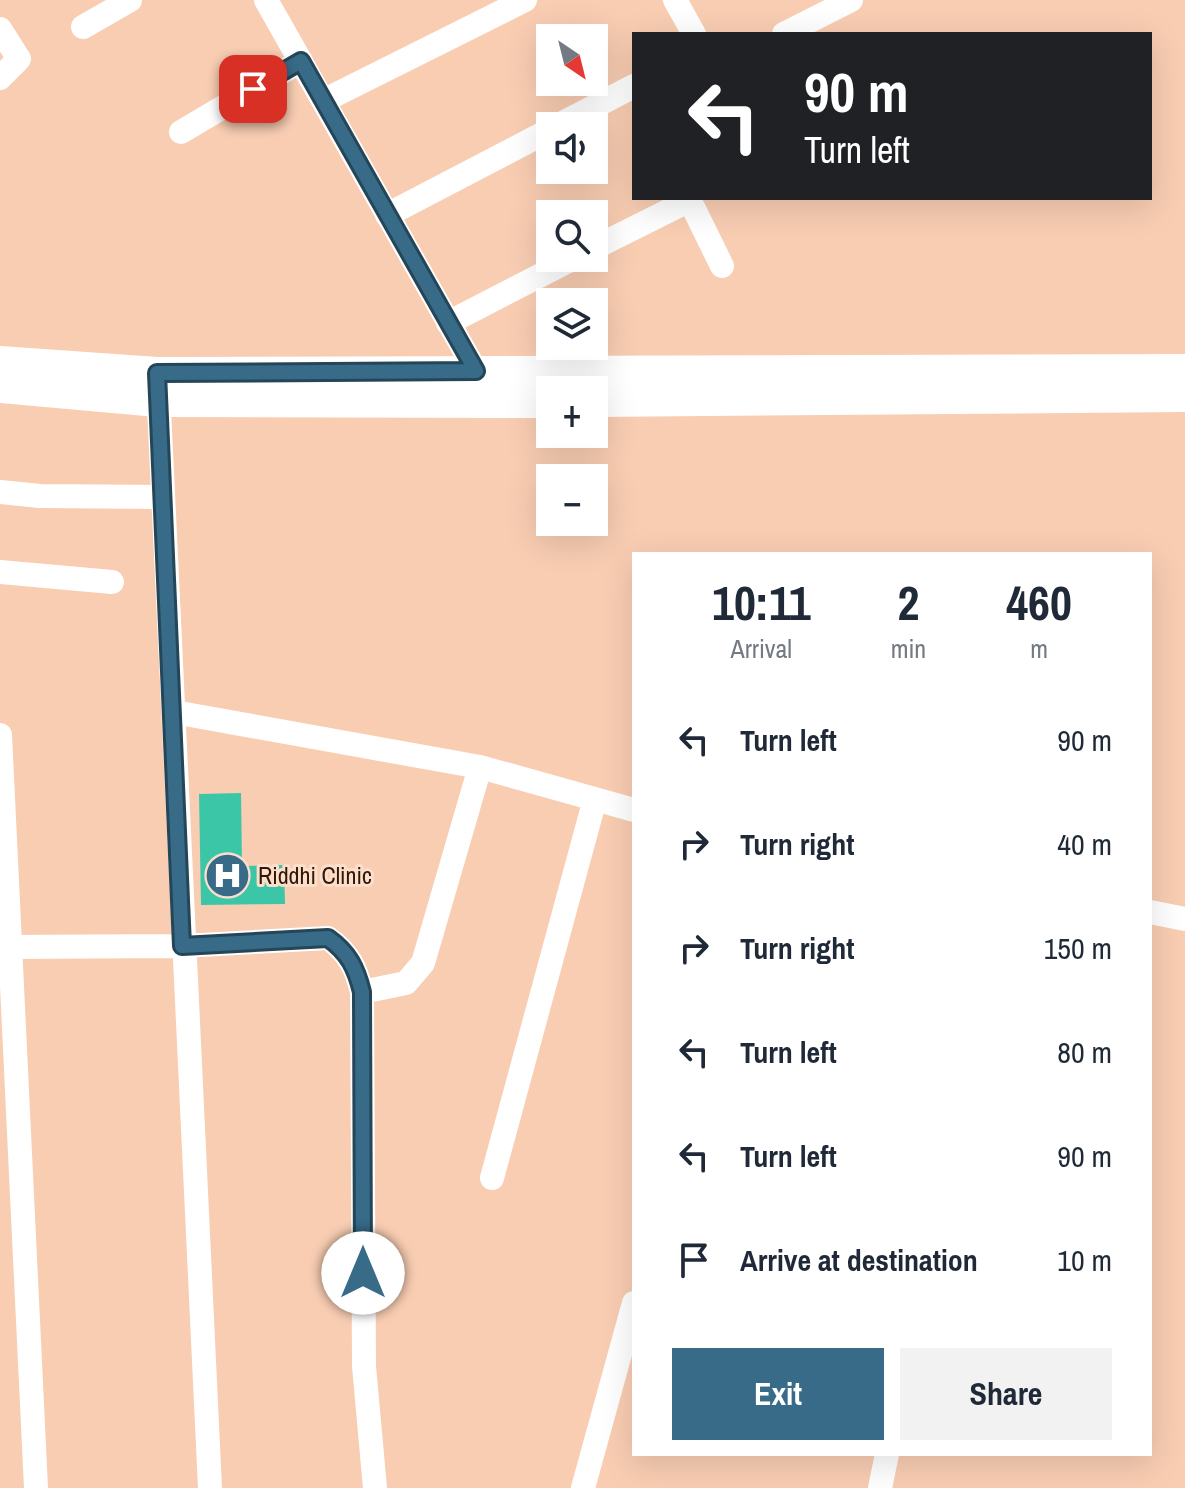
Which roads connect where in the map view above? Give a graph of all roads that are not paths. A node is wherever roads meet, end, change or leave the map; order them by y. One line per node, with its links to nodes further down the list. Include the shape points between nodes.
1 (130, 0): 6 (street)
2 (266, 0): 10 (street)
3 (525, 0): 13 (street)
4 (675, 0): 8 (street)
5 (851, 0): 9 (street)
6 (83, 27)
7 (0, 29): 11 (street, via 19,59)
8 (693, 32)
9 (788, 32)
10 (301, 61): 13 (street); 15 (street)
11 (0, 78)
12 (632, 87): 14 (street)
13 (323, 101): 17 (street)
14 (584, 112)
15 (181, 132)
16 (536, 137): 17 (street)
17 (387, 215): 21 (street)
18 (608, 241): 19 (street, via 684,203 693,207)
19 (722, 266)
20 (547, 272): 21 (street)
21 (448, 323): 24 (street)
22 (0, 362): 26 (street)
23 (1185, 370): 24 (street)
24 (476, 371): 26 (street)
25 (0, 387): 26 (street)
26 (158, 387): 28 (street); 31 (street)
27 (1185, 396): 29 (street)
28 (536, 401)
29 (608, 401)
30 (0, 492): 31 (street)
31 (163, 497): 34 (street)
32 (0, 572): 33 (street)
33 (112, 582)
34 (174, 712): 37 (street); 43 (street)
35 (0, 735): 36 (street)
36 (0, 747): 42 (street)
37 (480, 767): 38 (street); 44 (street, via 423,963 406,983)
38 (595, 799): 39 (street); 45 (street)
39 (632, 809)
40 (1152, 912): 41 (street)
41 (1185, 919)
42 (5, 946): 43 (street); 48 (street)
43 (182, 946): 44 (street, via 328,938 343,948 355,967); 49 (street)
44 (362, 992): 50 (street, via 364,1366)
45 (492, 1178)
46 (632, 1310): 51 (street)
47 (887, 1456): 52 (street)
48 (36, 1488)
49 (210, 1488)
50 (375, 1488)
51 (583, 1488)
52 (880, 1488)

